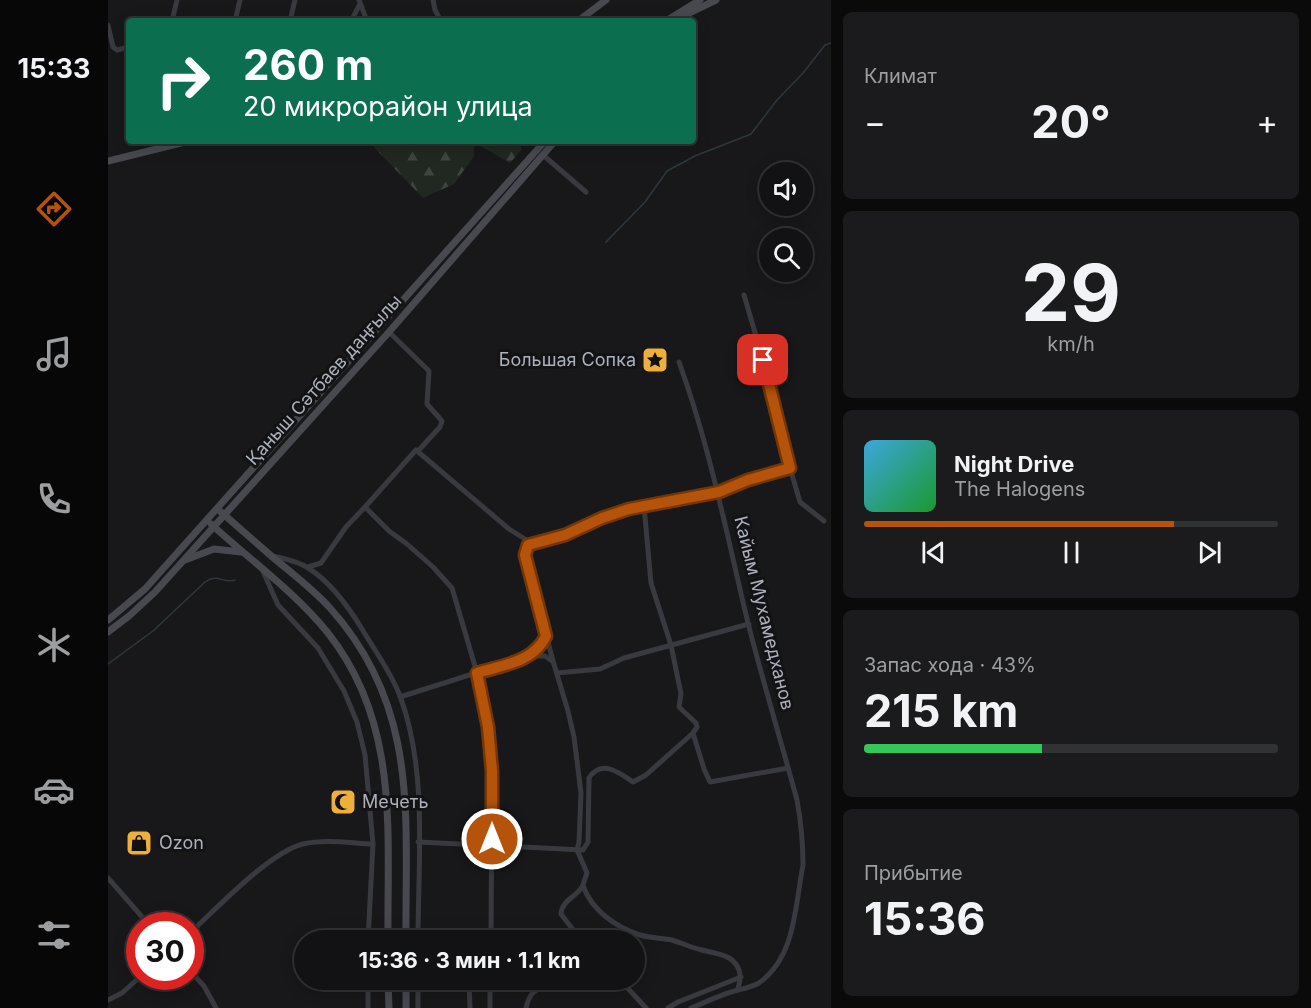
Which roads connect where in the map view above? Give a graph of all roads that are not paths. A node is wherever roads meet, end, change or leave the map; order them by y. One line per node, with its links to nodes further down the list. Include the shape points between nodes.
1 (177, 0): 9 (street)
2 (240, 0): 10 (street)
3 (295, 0): 11 (street)
4 (433, 0): 14 (street)
5 (606, 0): 15 (main road)
6 (700, 0): 16 (main road)
7 (716, 0): 17 (main road)
8 (359, 2): 12 (street); 13 (street)
9 (173, 18)
10 (236, 18)
11 (291, 18)
12 (352, 18)
13 (366, 18)
14 (439, 18)
15 (582, 18)
16 (671, 18)
17 (681, 18)
18 (108, 25): 19 (street, via 113,46 117,50)
19 (126, 48)
20 (177, 144): 24 (main road)
21 (542, 144): 34 (main road, Қаныш Сәтбаев даңғылы)
22 (552, 144): 23 (main road, Қаныш Сәтбаев даңғылы)
23 (543, 154): 25 (street); 27 (main road, Қаныш Сәтбаев даңғылы)
24 (108, 161)
25 (586, 192)
26 (744, 295): 30 (street)
27 (389, 332): 29 (street, via 429,371 427,404 442,421); 35 (main road, Қаныш Сәтбаев даңғылы)
28 (679, 362): 31 (street, Кайым Мухамедханов)
29 (417, 451): 33 (street); 39 (street)
30 (790, 468): 31 (street); 37 (street, via 800,502)
31 (719, 492): 32 (street); 46 (street, Кайым Мухамедханов)
32 (644, 506): 39 (street); 49 (street, via 651,583)
33 (365, 507): 43 (street, via 321,563); 52 (street, via 452,588)
34 (217, 508): 35 (main road); 36 (main road, Қаныш Сәтбаев даңғылы)
35 (223, 514): 38 (main road, Қаныш Сәтбаев даңғылы); 41 (main road)
36 (206, 520): 38 (main road); 45 (main road, Қаныш Сәтбаев даңғылы, via 145,589)
37 (824, 521)
38 (213, 526): 40 (main road); 42 (main road, Қаныш Сәтбаев даңғылы)
39 (528, 545): 48 (street, via 525,555)
40 (241, 552): 42 (main road, via 214,549); 44 (main road)
41 (271, 556): 43 (street); 67 (main road, via 312,590 343,624 370,664 389,704 404,777)
42 (183, 561): 47 (main road, Қаныш Сәтбаев даңғылы, via 138,608)
43 (308, 567): 54 (street, via 352,613)
44 (262, 569): 58 (street, via 278,605 318,648 354,715 365,755); 66 (main road, via 328,633 359,681 372,713 386,783)
45 (108, 620)
46 (749, 624): 49 (street); 56 (street, Кайым Мухамедханов)
47 (108, 632)
48 (546, 636): 50 (street); 51 (street)
49 (671, 645): 53 (street, via 600,669); 55 (street, via 680,707 696,723)
50 (529, 656): 51 (street, via 545,656); 52 (street)
51 (553, 661): 53 (street)
52 (477, 673): 54 (street); 59 (street, via 491,760)
53 (557, 673): 60 (street, via 570,720 581,793)
54 (400, 697): 57 (street, via 416,764)
55 (693, 734): 56 (street, via 711,782); 60 (street, via 633,782 609,769 593,772 588,842 583,850)
56 (788, 768): 74 (street, Кайым Мухамедханов, via 802,826 803,865 787,948 760,982)
57 (418, 842): 59 (street); 68 (street)
58 (373, 844): 64 (street, via 318,842 294,847 281,853); 65 (street)
59 (492, 847): 60 (street); 69 (street)
60 (576, 850): 62 (street, via 587,873)
61 (108, 878): 63 (street)
62 (583, 886): 70 (street, via 562,908 561,914); 71 (street, via 595,908 616,924 640,935 732,959)
63 (138, 912)
64 (204, 920)
65 (369, 930)
66 (388, 930)
67 (406, 930)
68 (418, 930)
69 (491, 930)
70 (573, 930)
71 (741, 977): 74 (street); 93 (street)
72 (204, 986): 84 (street)
73 (126, 989): 83 (street)
74 (738, 989): 94 (street)
75 (368, 990): 85 (street)
76 (388, 990): 86 (main road)
77 (406, 990): 87 (main road)
78 (418, 990): 88 (street)
79 (469, 990): 89 (street)
80 (490, 990): 90 (street)
81 (535, 990): 91 (street)
82 (629, 990): 92 (street)
83 (108, 1000)
84 (216, 1008)
85 (368, 1008)
86 (388, 1008)
87 (406, 1008)
88 (418, 1008)
89 (470, 1008)
90 (490, 1008)
91 (526, 1008)
92 (646, 1008)
93 (668, 1008)
94 (691, 1008)

